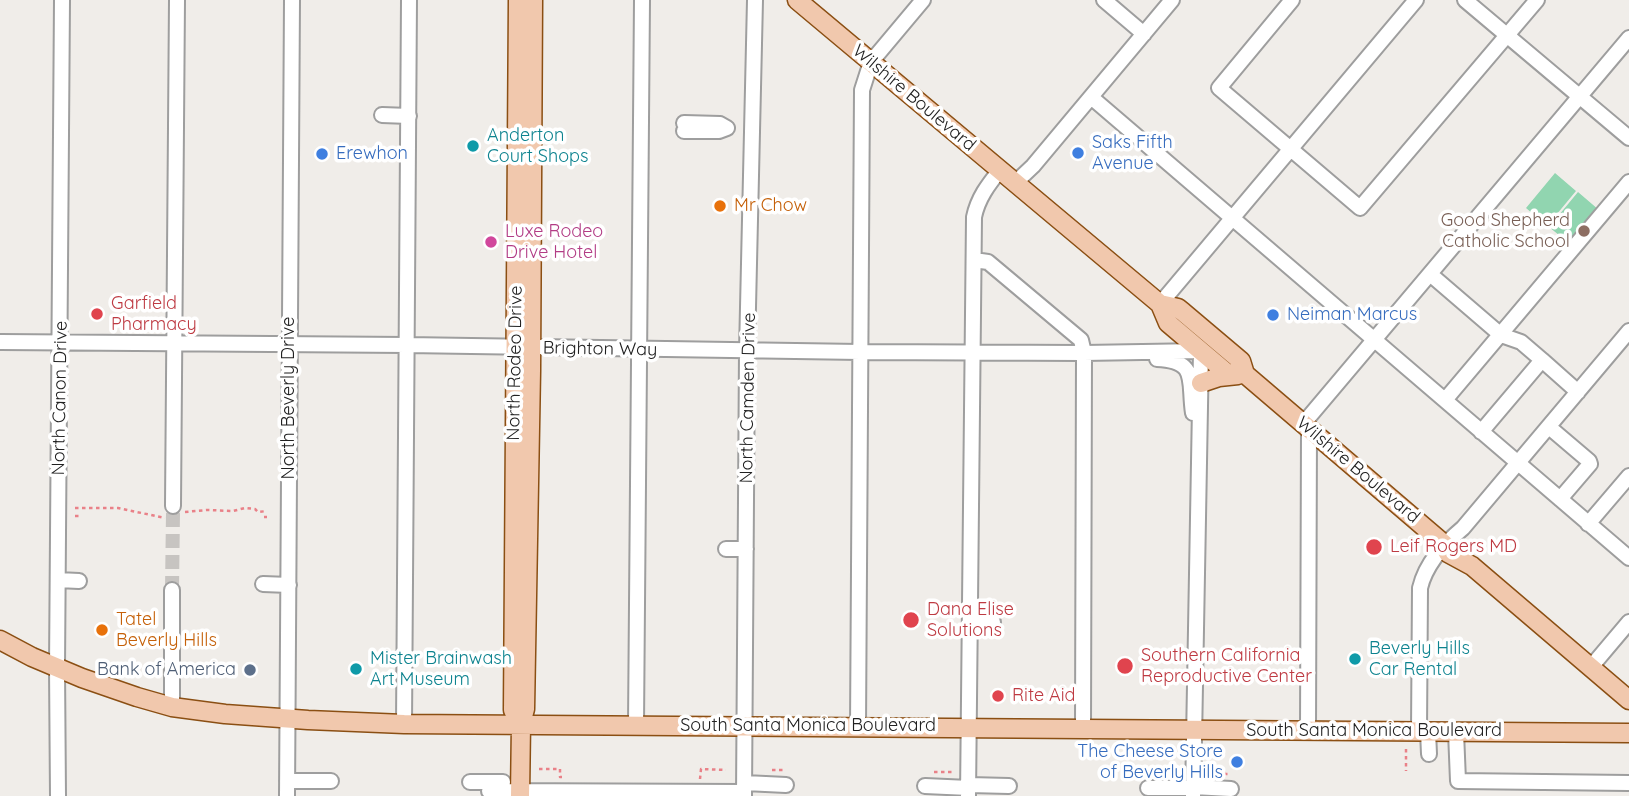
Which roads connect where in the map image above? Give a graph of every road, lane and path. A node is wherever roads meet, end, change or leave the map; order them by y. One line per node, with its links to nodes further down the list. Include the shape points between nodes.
1 (62, 0): 40 (street, North Canon Drive)
2 (177, 0): 41 (street)
3 (292, 0): 42 (street, North Beverly Drive)
4 (410, 0): 24 (street)
5 (518, 0): 44 (main road, North Rodeo Drive)
6 (533, 0): 44 (main road, North Rodeo Drive)
7 (642, 0): 45 (street)
8 (755, 0): 26 (street, North Camden Drive)
9 (797, 0): 20 (main road, Wilshire Boulevard)
10 (923, 0): 20 (street)
11 (1104, 0): 17 (street)
12 (1172, 0): 17 (street)
13 (1292, 0): 28 (street, via 1219,88)
14 (1416, 0): 28 (street)
15 (1465, 0): 18 (street)
16 (1537, 0): 18 (street)
17 (1144, 33): 21 (street)
18 (1507, 36): 22 (street); 28 (street, via 1360,208)
19 (1629, 38): 22 (street)
20 (871, 62): 29 (main road, Wilshire Boulevard); 48 (street, via 862,90)
21 (1091, 97): 31 (street); 32 (street)
22 (1579, 97): 27 (street); 34 (street)
23 (382, 115): 24 (street)
24 (408, 116): 43 (street)
25 (684, 127): 26 (street)
26 (752, 128): 46 (street, North Camden Drive)
27 (1629, 138)
28 (1290, 149): 32 (street)
29 (1000, 170): 31 (main road, Wilshire Boulevard); 33 (street, via 977,204)
30 (1629, 182): 37 (street)
31 (1015, 183): 35 (main road, Wilshire Boulevard)
32 (1232, 218): 35 (street); 38 (street)
33 (974, 260): 49 (street); 50 (street, via 988,262 1081,340)
34 (1430, 274): 37 (street); 38 (street)
35 (1160, 304): 47 (main road, Wilshire Boulevard, via 1168,323); 52 (main road, Wilshire Boulevard, via 1183,312 1241,361)
36 (1629, 331): 54 (street)
37 (1501, 335): 51 (street, via 1521,342); 55 (street)
38 (1374, 340): 55 (street); 56 (street)
39 (0, 342): 40 (street, Brighton Way)
40 (60, 344): 41 (street, Brighton Way); 73 (street, North Canon Drive)
41 (174, 344): 42 (street, Brighton Way); 65 (street)
42 (289, 345): 43 (street, Brighton Way); 76 (street, North Beverly Drive)
43 (407, 345): 44 (street, Brighton Way); 87 (street)
44 (524, 347): 45 (street, Brighton Way, via 622,342); 88 (main road, North Rodeo Drive, via 525,709)
45 (638, 349): 46 (street, Brighton Way); 89 (street)
46 (747, 351): 48 (street, Brighton Way); 71 (street, North Camden Drive)
47 (1200, 351): 50 (street, Brighton Way); 52 (main road, Wilshire Boulevard, via 1227,373); 53 (street)
48 (860, 352): 49 (street, Brighton Way); 91 (street)
49 (974, 353): 50 (street, Brighton Way); 78 (street)
50 (1085, 353): 58 (street, via 1095,358 1172,360 1183,365 1189,373 1192,412); 93 (street)
51 (1542, 360): 54 (street); 59 (street)
52 (1245, 374): 53 (main road); 56 (main road, Wilshire Boulevard)
53 (1201, 383): 58 (street)
54 (1578, 392): 57 (street)
55 (1445, 400): 59 (street)
56 (1306, 426): 69 (main road, Wilshire Boulevard); 95 (street)
57 (1549, 427): 60 (street); 62 (street, via 1590,464)
58 (1200, 429): 94 (street)
59 (1481, 432): 60 (street)
60 (1519, 464): 62 (street); 69 (street)
61 (1629, 476): 68 (street)
62 (1560, 499): 68 (street)
63 (75, 508): 65 (path, via 118,508 150,515)
64 (267, 511): 65 (path)
65 (174, 512)
66 (75, 516): 67 (path)
67 (80, 516)
68 (1588, 524): 72 (street)
69 (1444, 544): 82 (main road, Wilshire Boulevard, via 1448,553 1472,566); 96 (street, via 1420,588)
70 (726, 549): 71 (street)
71 (747, 549): 90 (street, North Camden Drive)
72 (1629, 558)
73 (58, 580): 74 (street); 83 (street, North Canon Drive)
74 (79, 581)
75 (263, 584): 76 (street)
76 (289, 585): 86 (street, North Beverly Drive)
77 (172, 590): 85 (street)
78 (971, 621): 79 (street); 92 (street)
79 (993, 622)
80 (1629, 622): 82 (street)
81 (0, 640): 83 (main road, South Santa Monica Boulevard)
82 (1591, 667): 84 (main road, Wilshire Boulevard)
83 (57, 668): 85 (main road, South Santa Monica Boulevard); 127 (street, North Canon Drive)
84 (1629, 700)
85 (172, 707): 86 (main road, South Santa Monica Boulevard)
86 (288, 718): 87 (main road, South Santa Monica Boulevard); 115 (street, North Beverly Drive)
87 (404, 724): 88 (main road, South Santa Monica Boulevard)
88 (521, 724): 89 (main road, South Santa Monica Boulevard); 118 (main road, North Rodeo Drive)
89 (636, 725): 90 (main road, South Santa Monica Boulevard)
90 (746, 726): 91 (main road, South Santa Monica Boulevard); 119 (street, North Camden Drive)
91 (858, 727): 92 (main road, South Santa Monica Boulevard)
92 (970, 728): 93 (main road, South Santa Monica Boulevard); 123 (street)
93 (1083, 729): 94 (main road, South Santa Monica Boulevard)
94 (1195, 730): 95 (main road, South Santa Monica Boulevard); 124 (street)
95 (1308, 730): 96 (main road, South Santa Monica Boulevard)
96 (1423, 731): 97 (main road, South Santa Monica Boulevard); 100 (street)
97 (1456, 732): 98 (main road, South Santa Monica Boulevard); 113 (street, via 1458,780)
98 (1629, 733)
99 (1406, 749): 103 (path)
100 (1425, 754)
101 (539, 769): 108 (path, via 560,769)
102 (726, 770): 110 (path, via 701,769)
103 (1406, 771)
104 (952, 772): 107 (path)
105 (1210, 774): 106 (path)
106 (1229, 774)
107 (927, 779): 123 (street)
108 (563, 780): 118 (street)
109 (331, 781): 115 (street)
110 (697, 781): 119 (street)
111 (470, 782): 118 (street)
112 (786, 785): 119 (street)
113 (1622, 787)
114 (1148, 788): 124 (street)
115 (287, 789): 116 (street)
116 (309, 789)
117 (1231, 789): 124 (street)
118 (520, 790): 119 (street); 120 (street)
119 (744, 790): 122 (street)
120 (489, 791)
121 (1004, 791): 123 (street)
122 (763, 792)
123 (968, 792): 125 (street)
124 (1193, 792): 126 (street)
125 (941, 795)
126 (1167, 795)
127 (58, 796)

